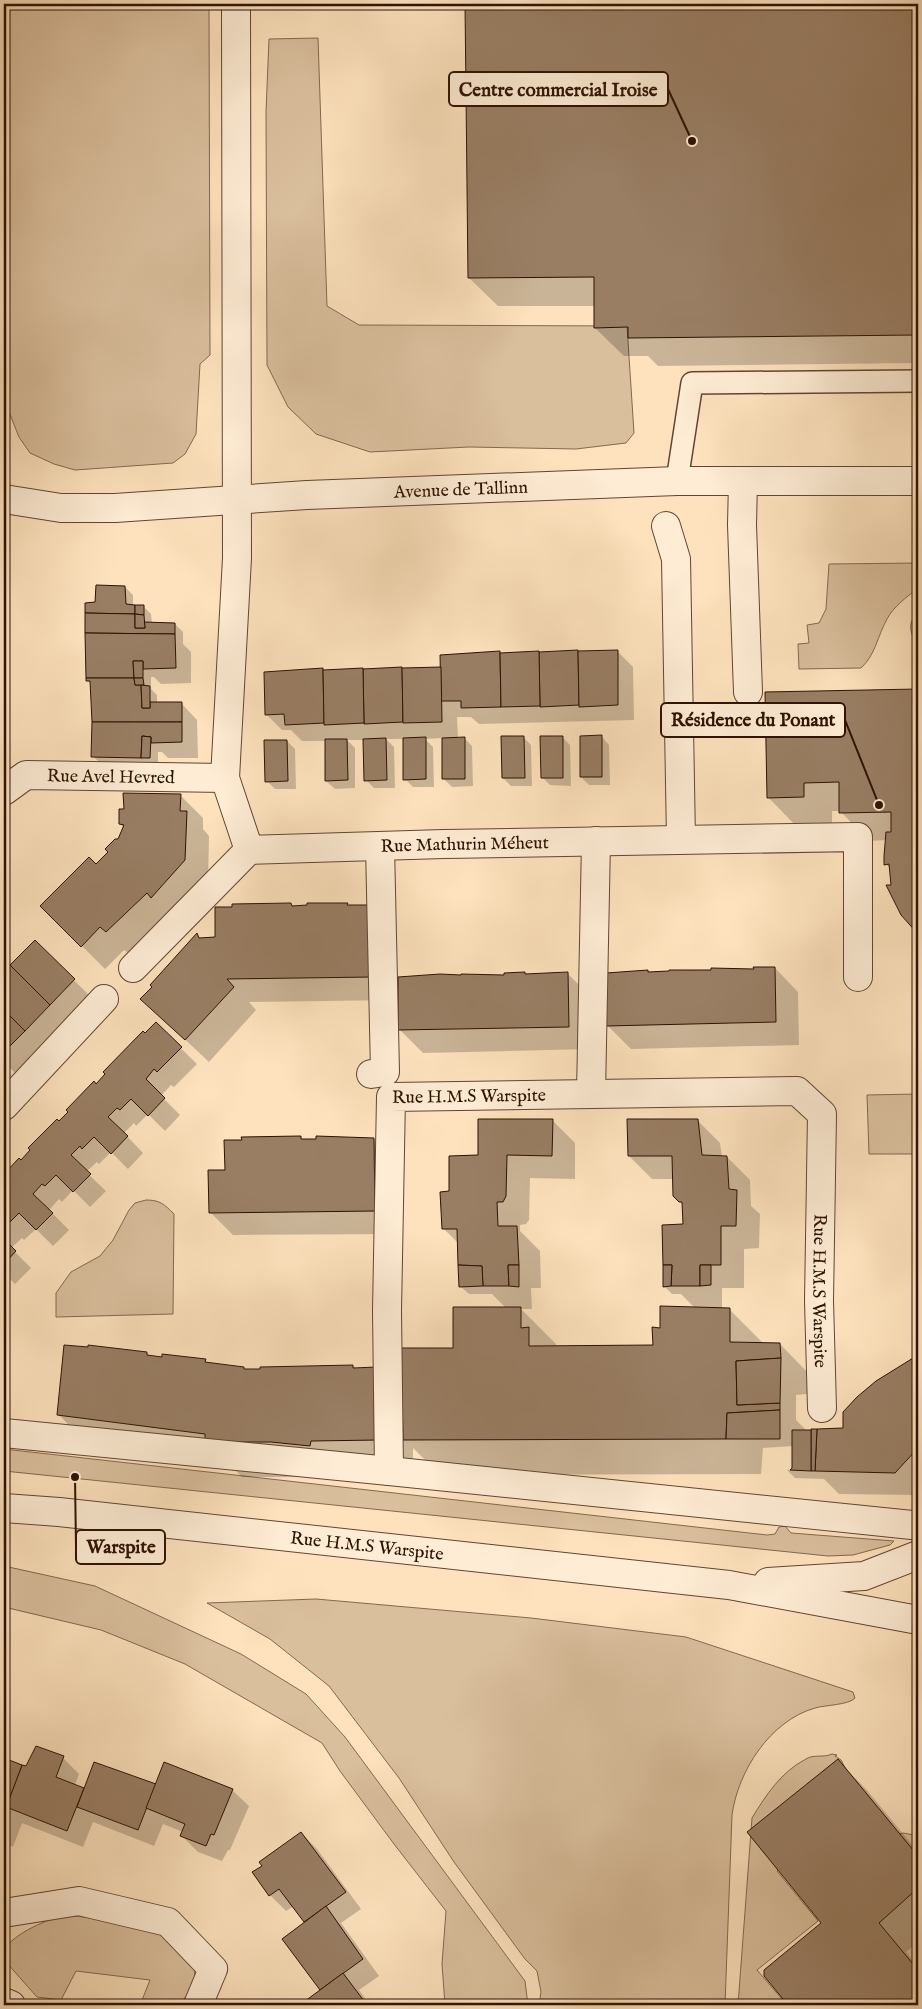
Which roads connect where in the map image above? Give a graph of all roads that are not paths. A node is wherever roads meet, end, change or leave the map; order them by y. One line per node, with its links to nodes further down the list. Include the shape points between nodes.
1 (236, 4): 7 (street)
2 (918, 381): 3 (lane, via 692,383)
3 (677, 481): 4 (street, Avenue de Tallinn); 7 (street, Avenue de Tallinn)
4 (743, 481): 5 (street, Avenue de Tallinn); 9 (street)
5 (918, 481)
6 (4, 499): 7 (street, Avenue de Tallinn, via 79,508)
7 (238, 499): 10 (street, via 238,558)
8 (666, 526): 12 (street, via 676,559)
9 (748, 692)
10 (225, 778): 11 (street, Rue Avel Hevred, via 26,775); 15 (street)
11 (4, 791)
12 (681, 840): 13 (street, Rue Mathurin Méheut); 17 (street, Rue Mathurin Méheut, via 858,837)
13 (596, 841): 14 (street, Rue Mathurin Méheut); 20 (street)
14 (380, 846): 15 (street, Rue Mathurin Méheut); 19 (street, via 385,1072)
15 (249, 850): 16 (street)
16 (133, 968)
17 (858, 977)
18 (104, 999): 21 (street)
19 (371, 1074)
20 (591, 1094): 22 (street, Rue H.M.S Warspite, via 797,1091 822,1114 819,1301); 24 (street, Rue H.M.S Warspite, via 392,1097 381,1269)
21 (4, 1106)
22 (822, 1408)
23 (4, 1433): 24 (street)
24 (389, 1471): 27 (street)
25 (4, 1508): 30 (street, Rue H.M.S Warspite)
26 (918, 1515): 27 (lane)
27 (827, 1516): 28 (street)
28 (918, 1524)
29 (918, 1555): 30 (street, Rue H.M.S Warspite, via 864,1576)
30 (729, 1585): 31 (street, Rue H.M.S Warspite)
31 (918, 1620)
32 (4, 1913): 35 (street, via 78,1901 168,1922 213,1969)
33 (4, 2002): 34 (street)
34 (11, 2005)
35 (198, 2005)

